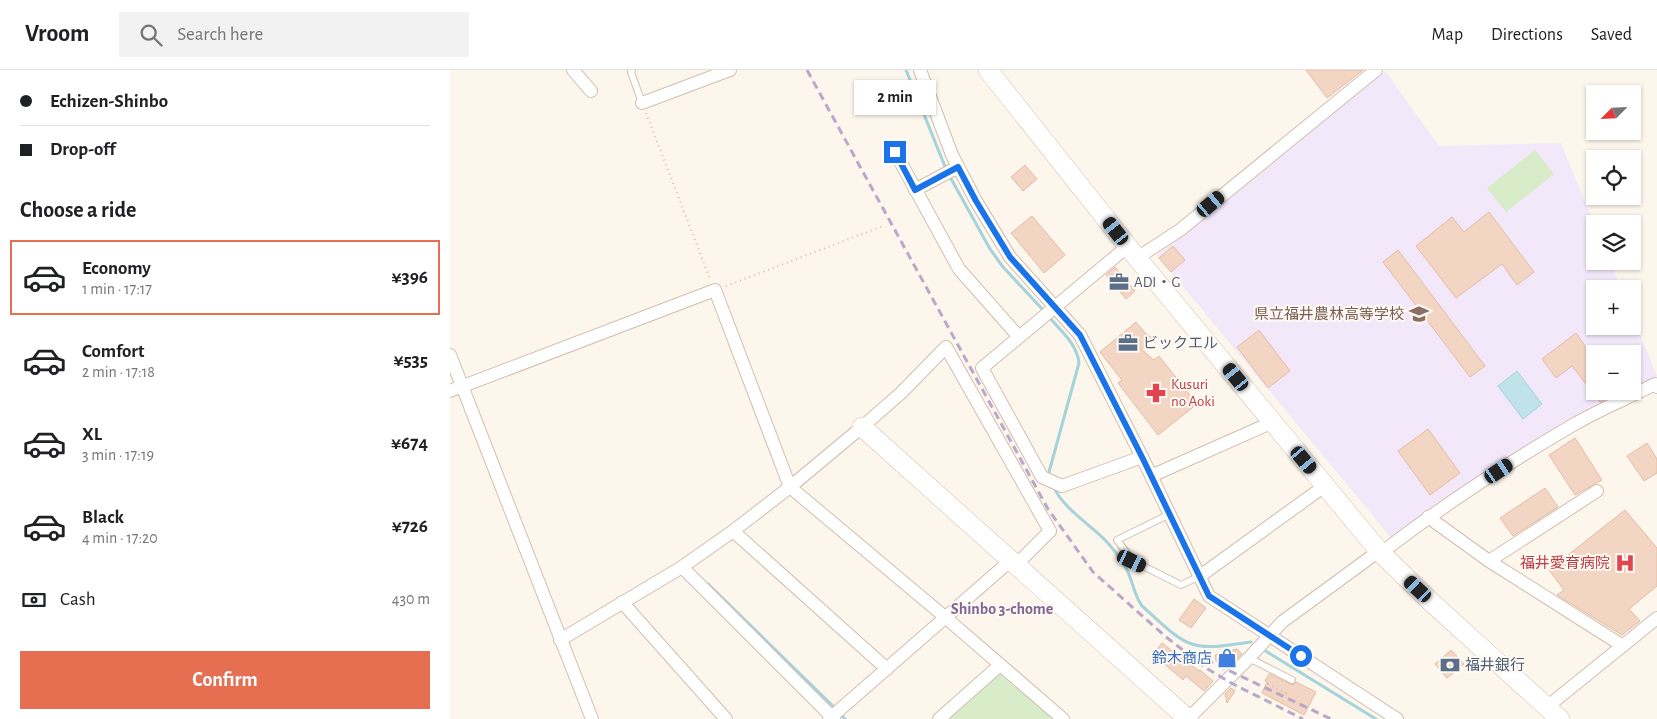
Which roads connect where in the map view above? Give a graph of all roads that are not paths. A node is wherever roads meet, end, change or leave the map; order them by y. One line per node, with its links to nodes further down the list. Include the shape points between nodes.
1 (573, 70): 7 (street)
2 (632, 70): 8 (lane)
3 (730, 70): 8 (street)
4 (920, 70): 10 (street)
5 (988, 70): 12 (street)
6 (1376, 70): 12 (street, via 1180,230)
7 (591, 91)
8 (642, 103)
9 (895, 152): 11 (street)
10 (958, 167): 11 (street); 13 (street, via 1010,257)
11 (915, 190): 14 (street, via 959,269)
12 (1133, 252): 13 (street); 18 (street)
13 (1055, 307): 14 (street); 20 (street, via 1080,335)
14 (1019, 337): 20 (street, via 982,368 1042,477 1062,486)
15 (450, 355): 17 (street)
16 (1657, 387): 26 (street, via 1655,384 1574,424)
17 (456, 389): 23 (street, via 715,290); 37 (street)
18 (1272, 422): 21 (street); 22 (street)
19 (862, 428): 23 (street); 30 (street); 30 (street, via 946,347 1050,531)
20 (1142, 457): 21 (street)
21 (1151, 476): 25 (street)
22 (1326, 485): 28 (street); 32 (street)
23 (790, 487): 27 (street); 34 (street)
24 (1597, 491): 29 (street)
25 (1170, 514): 32 (street); 32 (lane, via 1117,540 1132,561 1182,585)
26 (1428, 517): 28 (street); 29 (street)
27 (733, 531): 31 (street); 41 (street)
28 (1380, 552): 36 (street, via 1282,622); 43 (street)
29 (1489, 561): 38 (street)
30 (1012, 563): 34 (street); 49 (street)
31 (682, 567): 33 (street); 44 (street)
32 (1200, 576): 36 (street, via 1209,596)
33 (622, 602): 37 (street); 46 (street)
34 (945, 617): 40 (street); 41 (street)
35 (1657, 618): 38 (street)
36 (1270, 635): 39 (street); 50 (street)
37 (560, 640): 45 (street)
38 (1623, 646): 43 (street)
39 (1249, 658): 42 (lane); 49 (street)
40 (1000, 665): 47 (street); 48 (street)
41 (887, 669): 44 (street)
42 (1292, 680)
43 (1554, 713)
44 (832, 718)
45 (592, 719)
46 (726, 719)
47 (939, 719)
48 (1062, 719)
49 (1188, 719)
50 (1397, 719)

